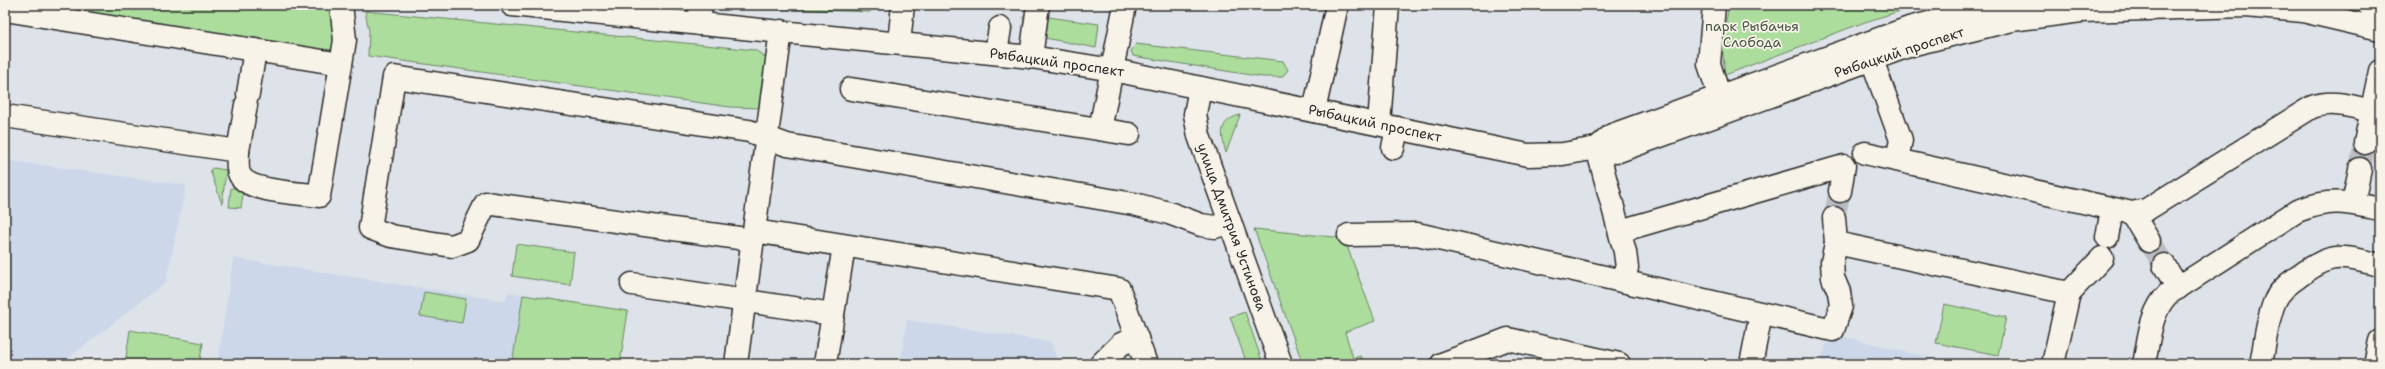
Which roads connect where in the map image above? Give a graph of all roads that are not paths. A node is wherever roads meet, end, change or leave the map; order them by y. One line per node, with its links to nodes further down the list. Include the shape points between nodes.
1 (341, 5): 22 (street, via 345,40)
2 (512, 5): 13 (street, Рыбацкий проспект)
3 (903, 5): 17 (street)
4 (1038, 5): 21 (street)
5 (1125, 5): 23 (street)
6 (1337, 5): 28 (street)
7 (1388, 5): 33 (street)
8 (1714, 5): 27 (street, via 1709,64)
9 (2002, 5): 19 (street, Рыбацкий проспект, via 1908,28)
10 (2368, 5): 11 (street)
11 (2380, 8)
12 (5, 10): 18 (street)
13 (700, 14): 16 (street, Рыбацкий проспект)
14 (1000, 28): 20 (street)
15 (2380, 28): 19 (street, Рыбацкий проспект, via 2304,11 2246,6 2081,11 2012,20 1914,44)
16 (781, 31): 17 (street, Рыбацкий проспект); 34 (street)
17 (899, 43): 20 (street, Рыбацкий проспект)
18 (255, 50): 22 (street); 37 (street)
19 (1869, 51): 27 (street, Рыбацкий проспект); 39 (street, via 1901,140)
20 (996, 53): 21 (street, Рыбацкий проспект)
21 (1031, 57): 23 (street, Рыбацкий проспект)
22 (341, 64): 37 (street, via 319,196 250,186 240,178 237,165)
23 (1113, 70): 26 (street, Рыбацкий проспект); 31 (street)
24 (2380, 71): 29 (street)
25 (851, 88): 31 (street)
26 (1200, 88): 28 (street, Рыбацкий проспект); 46 (street, улица Дмитрия Устинова, via 1195,114 1199,136)
27 (1722, 105): 36 (street, Рыбацкий проспект, via 1616,152)
28 (1314, 111): 33 (street, Рыбацкий проспект)
29 (2376, 112): 35 (street); 44 (street, via 2335,103 2323,103 2312,107 2146,210)
30 (5, 116): 37 (street)
31 (1100, 129): 32 (street)
32 (1129, 134)
33 (1390, 134): 36 (street, Рыбацкий проспект, via 1528,155 1563,154)
34 (767, 138): 46 (street, via 787,145 1134,204 1169,213 1200,225 1215,227); 48 (street); 48 (street, via 742,130 394,77 370,228 391,236 452,246 468,240 486,203)
35 (2365, 142)
36 (1597, 148): 47 (street)
37 (238, 151)
38 (1865, 153): 39 (street)
39 (1897, 160): 44 (street)
40 (2360, 169): 42 (street)
41 (1840, 191): 47 (street, via 1844,166)
42 (2353, 203): 43 (street); 59 (street, via 2317,203 2298,211)
43 (2380, 209)
44 (2122, 211): 50 (street); 51 (street)
45 (1834, 218): 52 (street)
46 (1230, 222): 72 (street, улица Дмитрия Устинова)
47 (1620, 231): 57 (street, via 1627,268)
48 (753, 235): 53 (street); 61 (street)
49 (1349, 236): 57 (street, via 1417,234)
50 (2107, 237)
51 (2149, 240)
52 (1836, 243): 60 (street); 63 (street, via 1832,262 1833,278 1841,306 1833,330)
53 (844, 246): 62 (street); 64 (street, via 1119,289)
54 (2102, 258): 60 (street)
55 (2164, 265): 59 (street)
56 (2380, 265): 68 (street, via 2345,257 2332,257 2318,262 2292,281 2275,301)
57 (1622, 281): 63 (street)
58 (632, 284): 61 (street)
59 (2178, 288): 76 (street, via 2160,302 2154,314)
60 (2069, 293): 75 (street)
61 (745, 299): 62 (street); 69 (street)
62 (833, 314): 67 (street)
63 (1761, 314): 74 (street)
64 (1137, 338): 70 (street, via 1121,344); 71 (street)
65 (2380, 340): 77 (street)
66 (1454, 362): 73 (street, via 1508,339)
67 (831, 363)
68 (2267, 363)
69 (736, 364)
70 (1101, 364)
71 (1146, 364)
72 (1281, 364)
73 (1619, 364)
74 (1751, 364)
75 (2053, 364)
76 (2144, 364)
77 (2375, 364)

